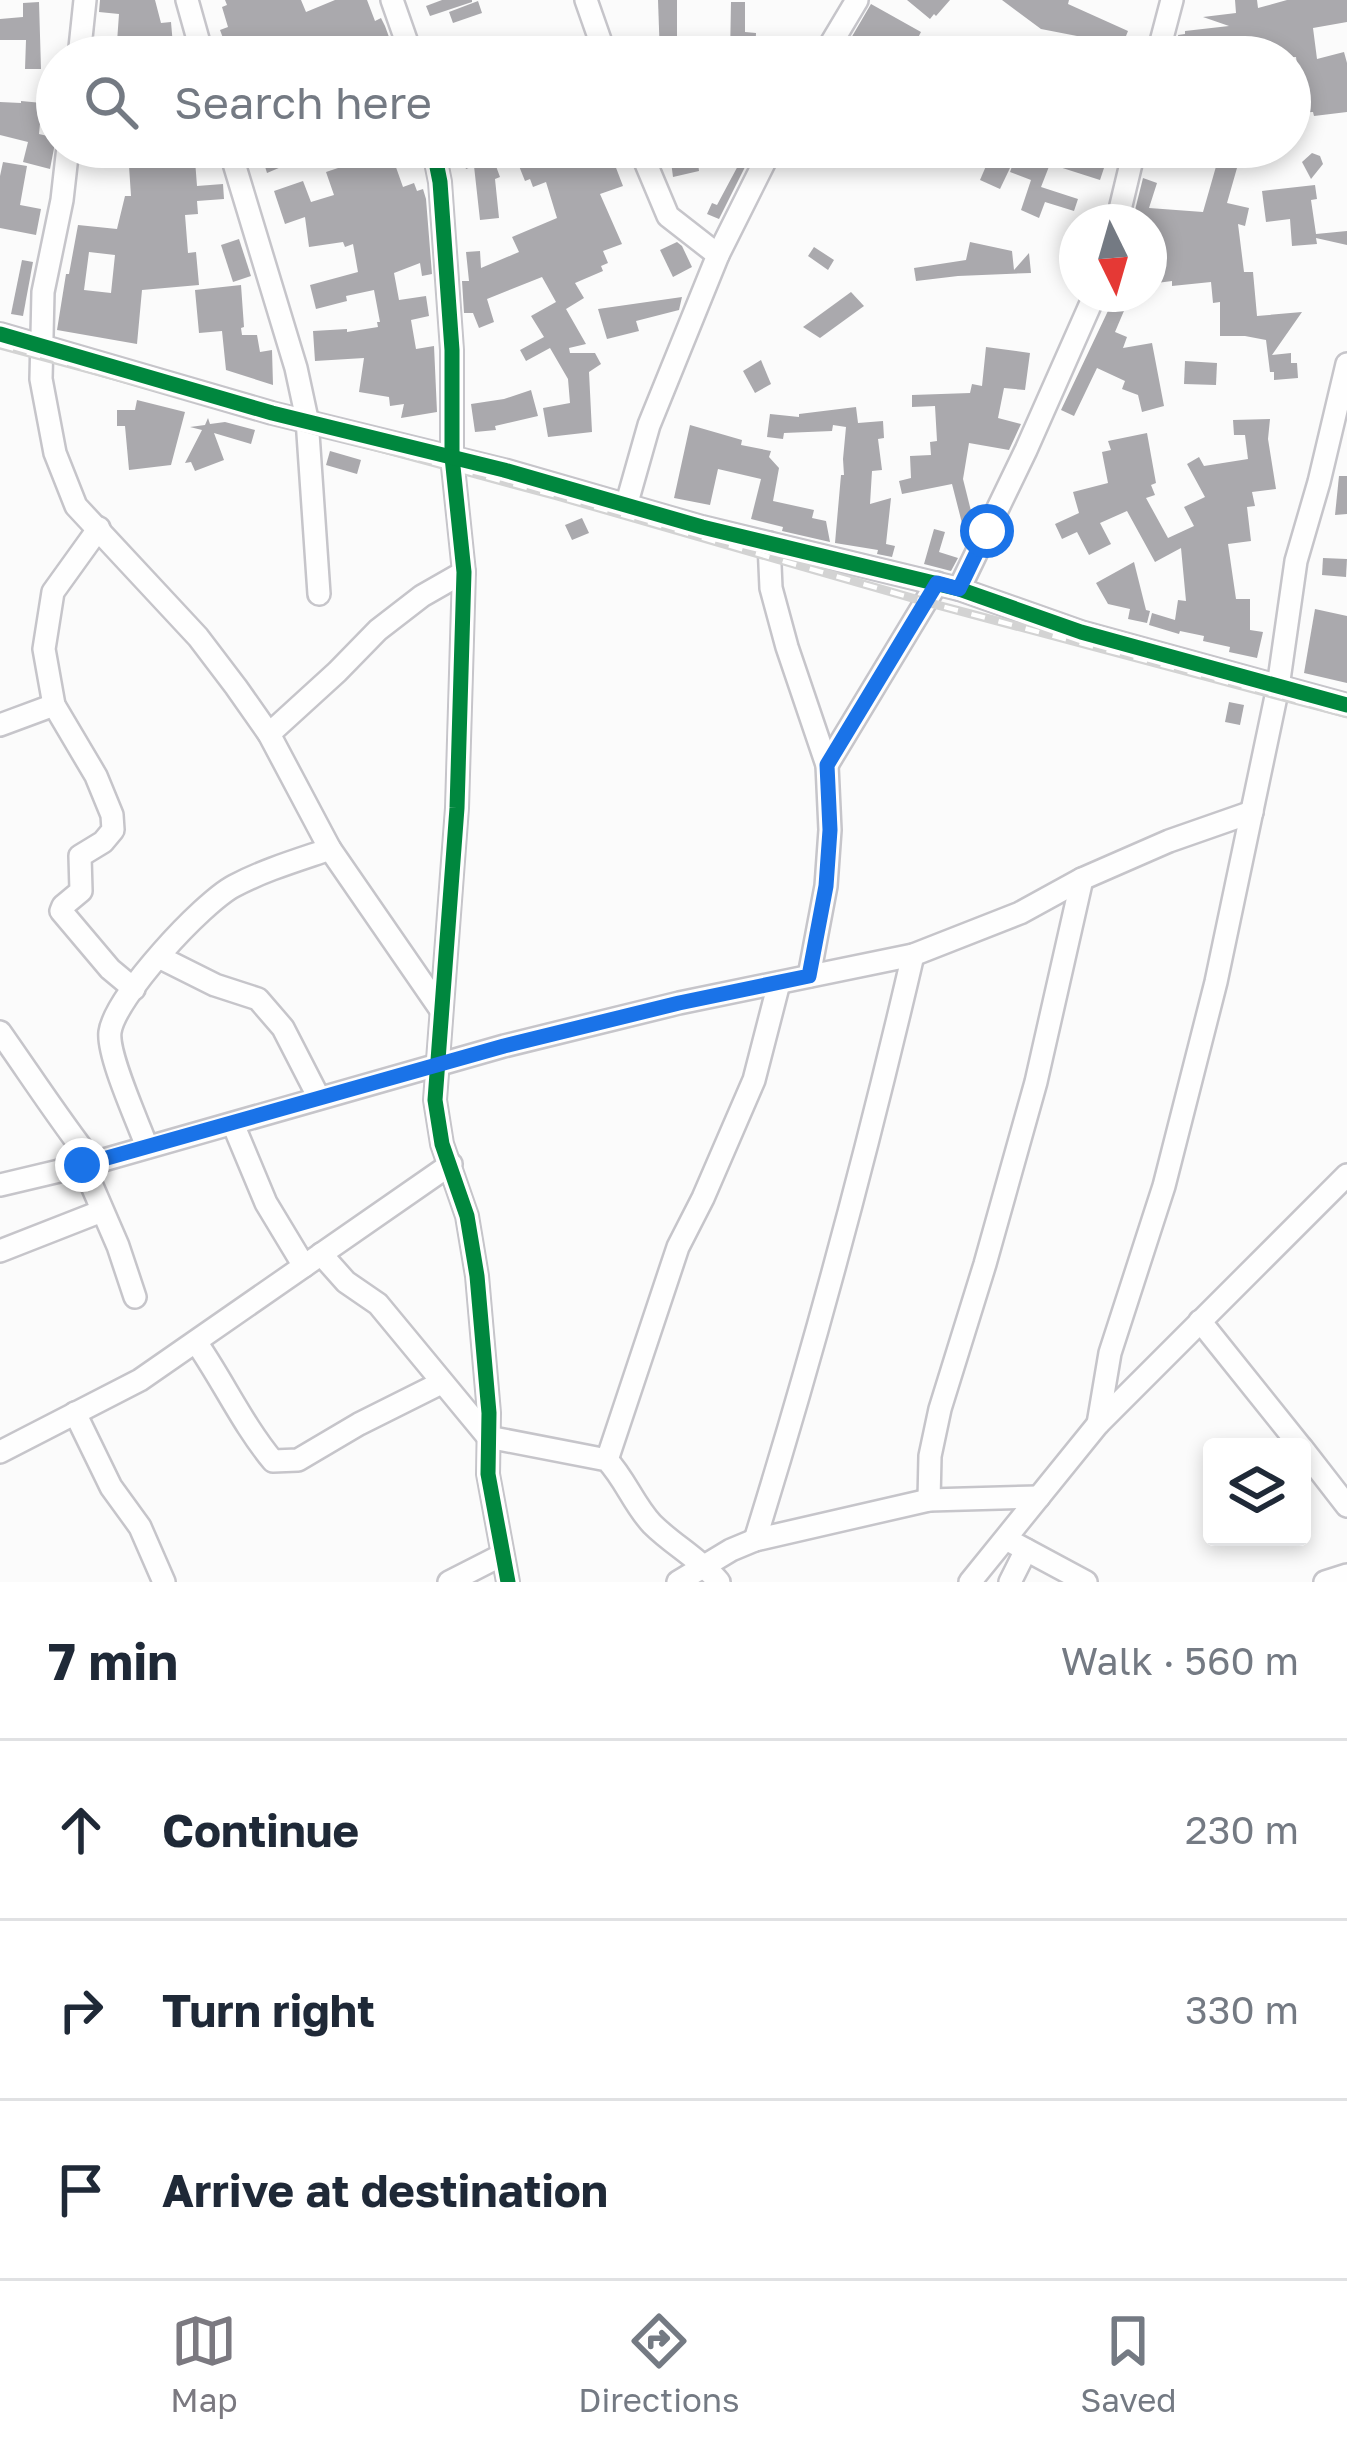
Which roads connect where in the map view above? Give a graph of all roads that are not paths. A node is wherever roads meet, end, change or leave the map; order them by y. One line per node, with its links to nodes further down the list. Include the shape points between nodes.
1 (85, 0): 7 (street)
2 (188, 0): 8 (street)
3 (392, 0): 9 (street)
4 (586, 0): 10 (street)
5 (856, 0): 11 (street)
6 (1172, 0): 12 (street)
7 (81, 36)
8 (197, 36)
9 (405, 36)
10 (599, 36)
11 (835, 36)
12 (1163, 36)
13 (66, 168): 23 (street, via 43,292)
14 (235, 168): 25 (street)
15 (438, 168): 26 (street)
16 (648, 168): 20 (street, via 668,217)
17 (762, 168): 20 (street)
18 (1130, 168): 19 (street)
19 (1121, 204)
20 (718, 255): 27 (street, via 649,425)
21 (1087, 312): 31 (street, via 1026,450)
22 (0, 334): 23 (street)
23 (42, 346): 25 (street); 28 (street, via 55,453 76,506)
24 (1347, 364): 33 (street, via 1296,561)
25 (307, 419): 26 (street); 32 (street)
26 (452, 457): 27 (street); 30 (street)
27 (626, 506): 29 (street)
28 (99, 528): 34 (street, via 49,604 44,649); 37 (street, via 198,637)
29 (769, 543): 31 (street); 38 (street, via 771,588)
30 (464, 572): 37 (street, via 378,630); 47 (street)
31 (948, 586): 33 (street); 38 (street)
32 (319, 593)
33 (1278, 687): 35 (street); 39 (street)
34 (54, 705): 36 (street); 46 (street, via 112,815 103,842 80,856 81,891 61,911)
35 (1347, 705)
36 (0, 724)
37 (268, 734): 40 (street)
38 (827, 765): 44 (street, via 826,886)
39 (1252, 812): 41 (street); 67 (street, via 1216,982 1164,1186 1110,1353)
40 (330, 849): 43 (street, via 231,887); 47 (street)
41 (1082, 879): 42 (street); 74 (street, via 1036,1082 940,1409)
42 (913, 955): 44 (street); 77 (street, via 858,1186)
43 (159, 957): 46 (street); 52 (street, via 258,999)
44 (809, 976): 45 (street)
45 (778, 982): 50 (street); 71 (street, via 754,1080 678,1247)
46 (134, 989): 54 (street, via 109,1035)
47 (441, 1010): 50 (street)
48 (0, 1032): 49 (street)
49 (21, 1058): 51 (street); 55 (street)
50 (437, 1064): 52 (street); 56 (street, via 435,1100)
51 (0, 1070)
52 (320, 1098): 53 (street)
53 (233, 1124): 54 (street); 61 (street, via 266,1203)
54 (147, 1147): 55 (street)
55 (88, 1164): 58 (street); 59 (street)
56 (451, 1164): 61 (street); 68 (street, via 477,1276)
57 (1347, 1175): 63 (street)
58 (0, 1185)
59 (102, 1211): 60 (street); 62 (street)
60 (0, 1251)
61 (312, 1260): 64 (street); 65 (street, via 378,1304)
62 (135, 1297)
63 (1200, 1322): 67 (street); 69 (street)
64 (196, 1342): 65 (street, via 273,1461 298,1460); 66 (street)
65 (441, 1383): 68 (street)
66 (75, 1413): 70 (street); 82 (street)
67 (1098, 1424): 73 (street)
68 (488, 1437): 71 (street); 79 (street)
69 (1294, 1438)
70 (0, 1452)
71 (607, 1460): 80 (street, via 656,1528)
72 (1311, 1460): 75 (street)
73 (1039, 1497): 74 (street); 76 (street)
74 (929, 1500): 77 (street)
75 (1347, 1506)
76 (1006, 1539): 78 (street); 86 (street)
77 (755, 1540): 80 (street)
78 (1026, 1550): 87 (street); 88 (street)
79 (502, 1555): 83 (street); 84 (street)
80 (712, 1573): 85 (street)
81 (1347, 1576): 89 (street)
82 (164, 1582)
83 (449, 1582)
84 (508, 1582)
85 (678, 1582)
86 (970, 1582)
87 (1010, 1582)
88 (1086, 1582)
89 (1325, 1582)

